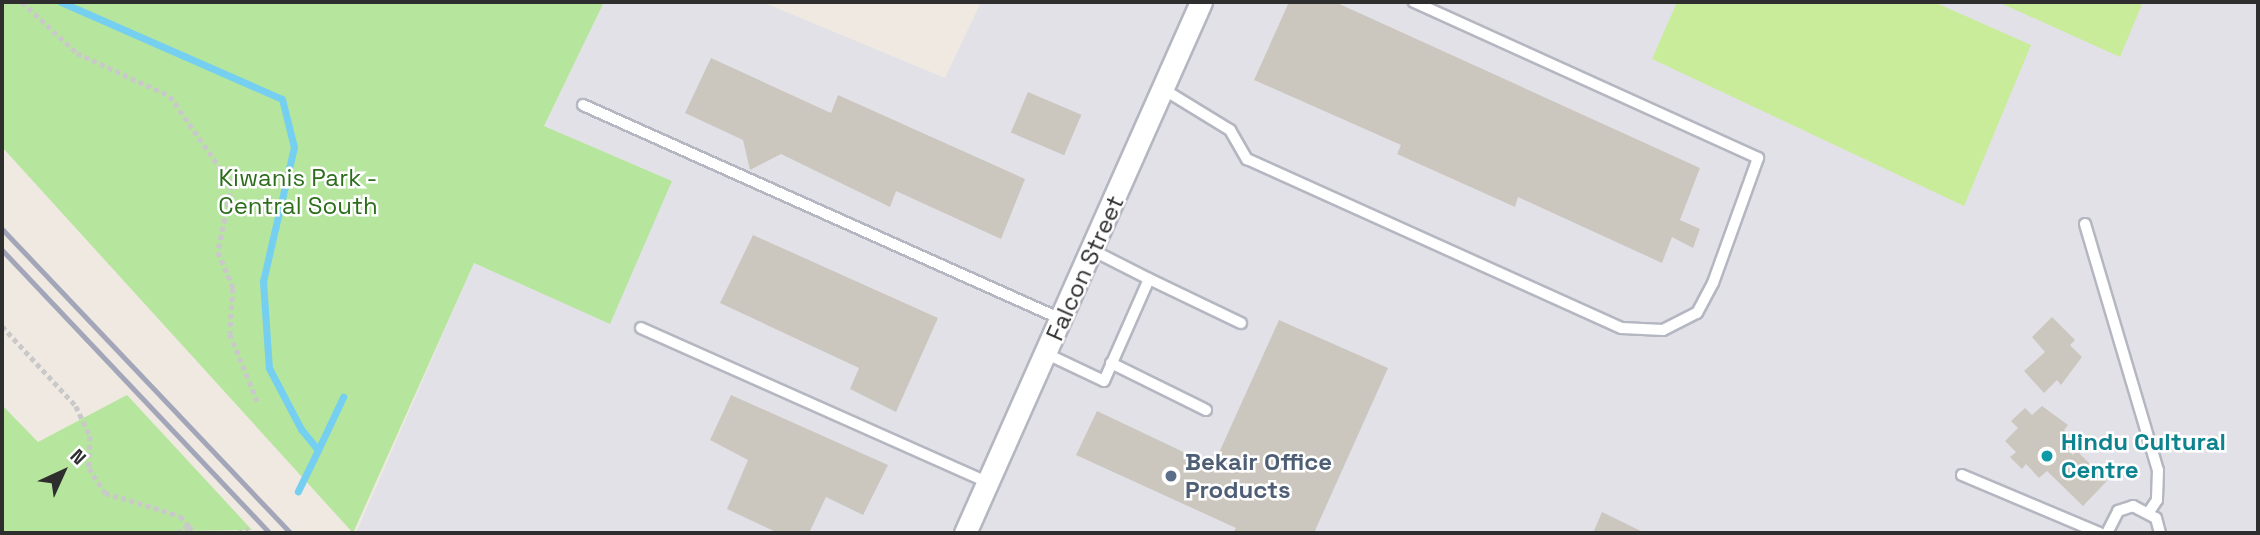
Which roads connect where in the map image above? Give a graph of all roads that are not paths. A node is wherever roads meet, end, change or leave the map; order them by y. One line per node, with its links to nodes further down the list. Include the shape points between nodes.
1 (1201, 2): 3 (street, Falcon Street)
2 (1414, 2): 3 (lane, via 1758,158 1713,283 1697,313 1663,330 1622,328 1247,159 1230,130)
3 (1163, 89): 6 (street, Falcon Street)
4 (583, 105): 8 (lane)
5 (2085, 224): 16 (lane, via 2158,470 2157,500)
6 (1092, 250): 7 (lane); 8 (street, Falcon Street)
7 (1149, 279): 9 (lane); 12 (lane)
8 (1061, 319): 11 (street, Falcon Street)
9 (1241, 323)
10 (641, 328): 15 (lane)
11 (1047, 354): 12 (lane, via 1104,381); 15 (street, Falcon Street)
12 (1111, 363): 13 (lane)
13 (1206, 410)
14 (1962, 475): 18 (lane)
15 (989, 484): 17 (street, Falcon Street)
16 (2149, 512): 19 (lane, via 2125,508 2112,517); 20 (lane)
17 (965, 533)
18 (2099, 533)
19 (2107, 533)
20 (2160, 533)

